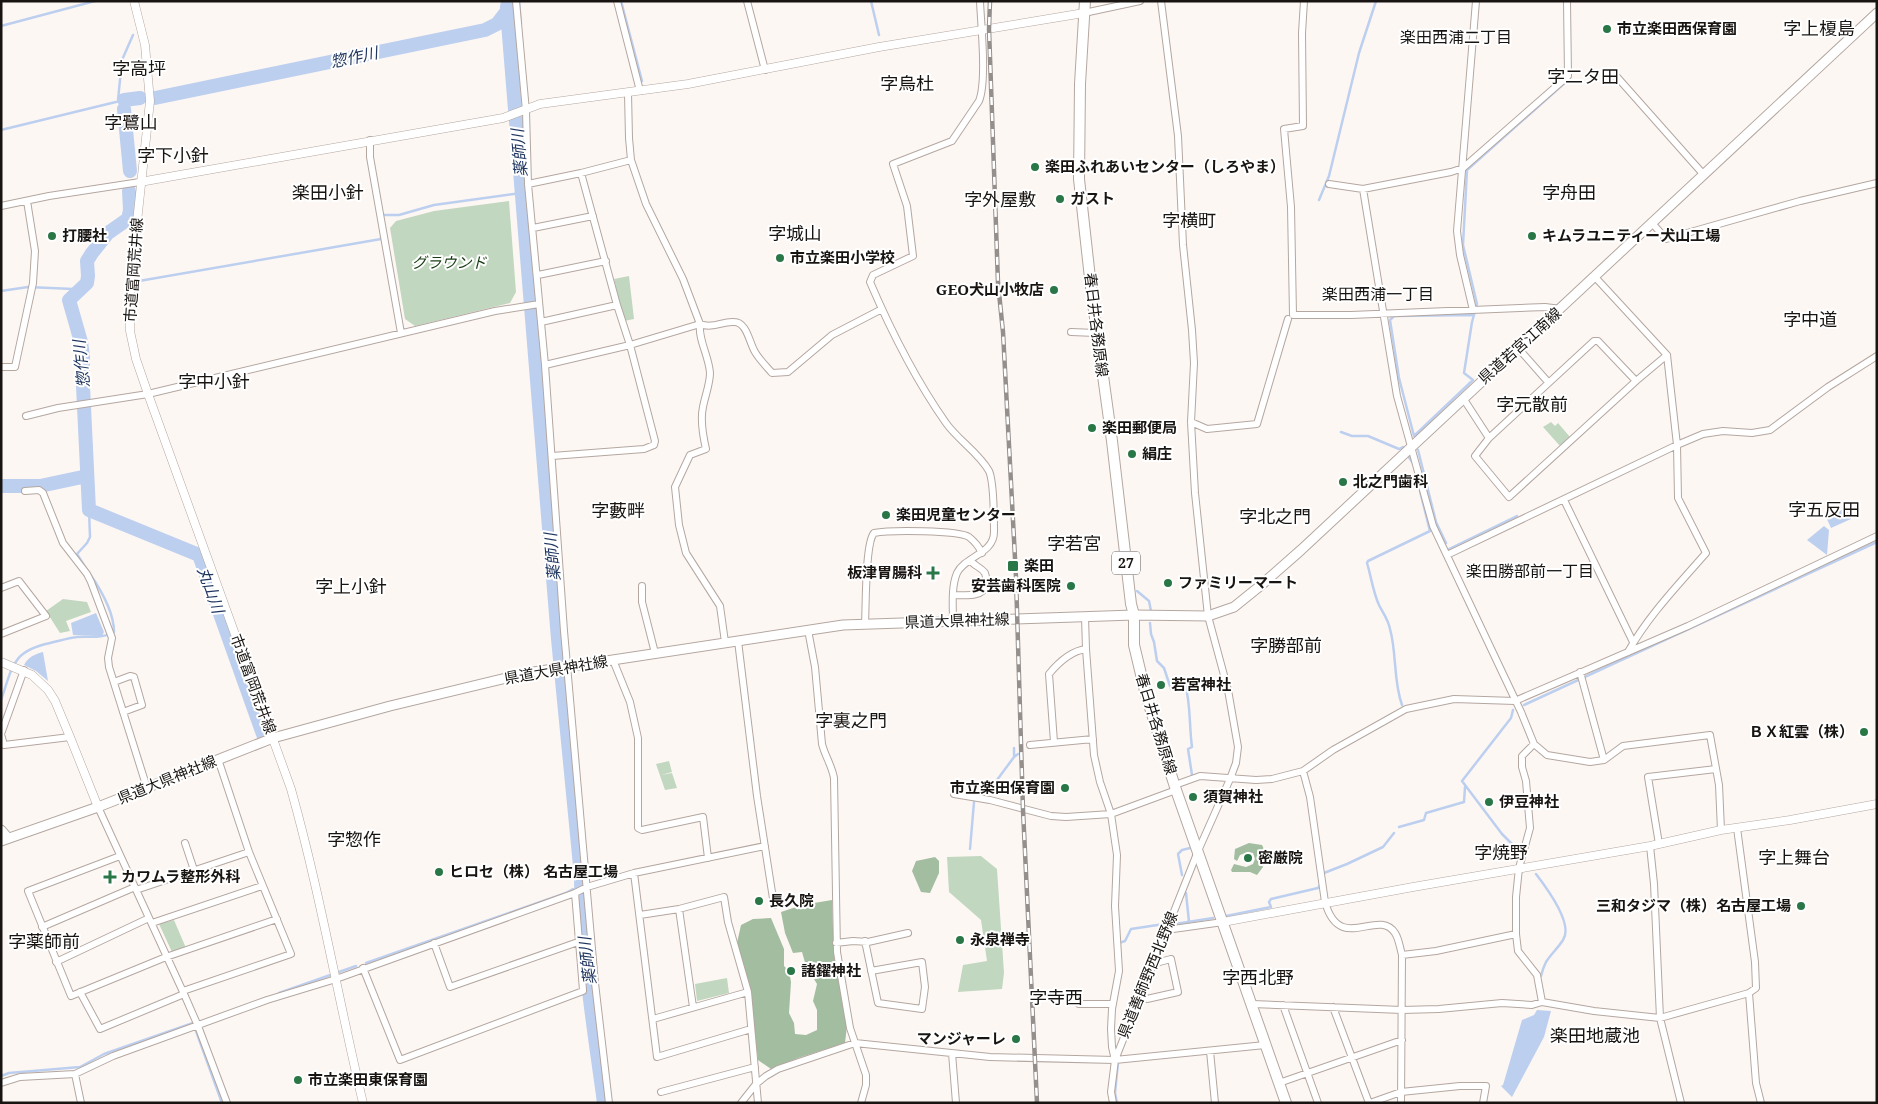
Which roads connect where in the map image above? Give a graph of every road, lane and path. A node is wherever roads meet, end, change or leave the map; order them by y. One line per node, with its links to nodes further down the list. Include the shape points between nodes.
1 (134, 1): 25 (street, 市道富岡荒井線, via 145,45 150,92)
2 (516, 1): 19 (street)
3 (617, 1): 17 (street)
4 (747, 1): 15 (street)
5 (980, 1): 14 (street)
6 (1085, 1): 12 (main road, 春日井各務原線 / 27)
7 (1140, 1): 12 (street)
8 (1161, 1): 61 (street, 県道善師野西北野線, via 1178,136 1183,245 1192,318)
9 (1304, 1): 43 (street, via 1303,126 1284,129 1291,207 1293,316)
10 (1476, 1): 22 (street)
11 (1567, 1): 22 (street, via 1568,76)
12 (1084, 13): 14 (street); 49 (main road, 春日井各務原線 / 27, via 1079,179)
13 (1877, 13): 24 (main road, 県道若宮江南線)
14 (981, 30): 15 (street); 40 (street, via 981,95 956,137 948,144 893,164 907,206 913,256 873,275 870,282)
15 (765, 70): 17 (street)
16 (1617, 77): 24 (street)
17 (640, 91): 18 (street)
18 (628, 93): 19 (street, via 540,104); 21 (street)
19 (526, 110): 20 (street, via 504,118); 27 (street)
20 (370, 140): 25 (street); 48 (street, via 370,157)
21 (631, 160): 23 (street); 46 (street, via 646,204 683,279)
22 (1463, 168): 29 (street); 42 (street, via 1458,231 1460,255)
23 (581, 173): 27 (street); 32 (street)
24 (1704, 174): 33 (main road, 県道若宮江南線)
25 (140, 182): 30 (street); 58 (street, 市道富岡荒井線, via 129,316 133,345)
26 (1877, 183): 33 (street, via 1666,239)
27 (528, 184): 34 (street)
28 (1330, 184): 29 (street)
29 (1363, 189): 43 (street)
30 (27, 201): 31 (street); 55 (street, via 35,251 32,288 15,366)
31 (1, 206)
32 (593, 216): 34 (street); 35 (street)
33 (1652, 223): 37 (main road, 県道若宮江南線)
34 (533, 228): 36 (street)
35 (606, 261): 36 (street); 39 (street)
36 (538, 275): 38 (street)
37 (1595, 278): 41 (main road, 県道若宮江南線); 52 (street)
38 (537, 304): 45 (street); 48 (street)
39 (617, 305): 45 (street); 50 (street)
40 (882, 309): 46 (street, via 832,336 788,372 772,373 755,352 741,323); 69 (street, via 936,409 989,473 994,537)
41 (1560, 309): 42 (street); 51 (main road, 県道若宮江南線)
42 (1475, 310): 43 (street)
43 (1382, 313): 64 (street, via 1396,396)
44 (1288, 319): 61 (street, via 1257,424 1207,429)
45 (541, 322): 54 (street)
46 (700, 324): 50 (street); 83 (street, via 710,374 702,409 706,449 690,455 675,487 686,553 720,606)
47 (1071, 332): 49 (street)
48 (402, 333): 58 (street)
49 (1096, 333): 75 (main road, 春日井各務原線 / 27)
50 (630, 345): 54 (street); 65 (street, via 654,445 618,452)
51 (1518, 348): 57 (street); 59 (main road, 県道若宮江南線)
52 (1666, 355): 56 (street); 63 (street)
53 (1877, 356): 63 (street, via 1770,430 1710,433)
54 (545, 365): 65 (street)
55 (1, 367)
56 (1636, 381): 57 (street, via 1598,341 1594,341); 62 (street, via 1509,497 1475,456)
57 (1548, 382): 62 (street)
58 (148, 394): 60 (street); 97 (street, 市道富岡荒井線)
59 (1463, 398): 62 (street); 64 (main road, 県道若宮江南線)
60 (26, 416)
61 (1191, 422): 76 (street, 県道善師野西北野線, via 1194,493)
62 (1489, 438)
63 (1677, 445): 67 (street); 84 (street, via 1678,498 1706,553)
64 (1412, 447): 70 (street, via 1433,526); 76 (main road, 県道若宮江南線, via 1260,586 1234,607)
65 (552, 456): 90 (street)
66 (25, 491): 93 (street, via 39,490 43,493 63,543 87,574 111,634 108,663)
67 (1564, 500): 70 (street); 84 (street)
68 (1877, 536): 86 (street)
69 (982, 553): 71 (street); 79 (street, via 965,535 874,533 868,552)
70 (1447, 555): 94 (street)
71 (970, 560): 74 (street, via 956,574); 74 (street, via 984,572 986,586 977,594)
72 (642, 586): 87 (street, via 642,602)
73 (1, 588): 81 (street, via 19,581 46,616)
74 (954, 595): 78 (street)
75 (1134, 615): 76 (main road, 県道若宮江南線); 77 (main road, 県道大県神社線); 108 (main road, 春日井各務原線 / 27, via 1134,645 1146,696)
76 (1208, 616): 106 (street, 県道善師野西北野線, via 1228,690 1238,746)
77 (1085, 617): 78 (main road, 県道大県神社線); 85 (street)
78 (953, 622): 79 (main road, 県道大県神社線)
79 (865, 624): 80 (main road, 県道大県神社線)
80 (808, 630): 82 (main road, 県道大県神社線); 146 (street, via 822,744 834,778)
81 (1, 634)
82 (738, 641): 83 (main road, 県道大県神社線); 119 (street)
83 (725, 642): 87 (main road, 県道大県神社線)
84 (1633, 642): 86 (street)
85 (1086, 649): 98 (street); 99 (street, via 1076,651 1049,674)
86 (1628, 652): 92 (street)
87 (655, 653): 88 (main road, 県道大県神社線)
88 (613, 660): 90 (main road, 県道大県神社線); 124 (street, via 624,684 638,738 638,828 642,830 703,817)
89 (1, 662): 91 (street)
90 (568, 667): 97 (main road, 県道大県神社線, via 527,673); 129 (street)
91 (24, 670): 96 (street, via 48,690); 96 (street, via 1,734 4,745)
92 (1580, 672): 94 (street); 103 (street)
93 (114, 682): 95 (street); 95 (street, via 134,677 142,705)
94 (1515, 701): 100 (street); 105 (street, via 1454,699 1406,709 1333,750)
95 (123, 712): 107 (street)
96 (70, 737): 111 (street)
97 (273, 738): 102 (main road, 県道大県神社線); 153 (street, 市道富岡荒井線, via 307,845)
98 (1093, 739): 99 (street); 112 (street, via 1100,782)
99 (1054, 742): 101 (street)
100 (1534, 744): 103 (street, via 1546,755 1590,762); 125 (street, via 1522,756 1530,828)
101 (1030, 745)
102 (218, 759): 107 (main road, 県道大県神社線); 122 (street)
103 (1604, 760): 104 (street, via 1623,746 1710,735)
104 (1716, 770): 115 (street); 118 (street, via 1648,777)
105 (1303, 771): 106 (street, via 1272,779); 132 (street)
106 (1230, 779): 108 (street, via 1200,776); 121 (street, 県道善師野西北野線)
107 (147, 788): 111 (main road, 県道大県神社線)
108 (1176, 788): 112 (street); 121 (main road, 春日井各務原線 / 27)
109 (954, 794): 112 (street, via 1051,816)
110 (1877, 804): 113 (street)
111 (98, 807): 116 (main road, 県道大県神社線); 123 (street)
112 (1111, 814): 161 (street, via 1117,855 1115,906 1119,964)
113 (1737, 828): 115 (street); 157 (street, via 1755,962 1756,988)
114 (1, 830): 116 (main road)
115 (1721, 830): 118 (street)
116 (4, 840)
117 (185, 843): 126 (street)
118 (1659, 844): 120 (street)
119 (765, 846): 124 (street); 133 (street)
120 (1650, 846): 125 (street); 167 (street)
121 (1198, 851): 138 (main road, 春日井各務原線 / 27); 140 (street, 県道善師野西北野線)
122 (249, 852): 126 (street); 128 (street)
123 (120, 856): 130 (street); 139 (street, via 28,891)
124 (708, 858): 127 (street)
125 (1520, 868): 132 (street); 142 (street)
126 (194, 870): 130 (street)
127 (634, 873): 129 (street); 135 (street)
128 (262, 886): 136 (street); 137 (street)
129 (587, 887): 131 (street); 189 (street)
130 (135, 888): 137 (street); 139 (street)
131 (575, 893): 144 (street); 145 (street)
132 (1325, 902): 138 (street); 147 (street, via 1329,916 1344,928 1388,927 1394,932)
133 (774, 905)
134 (678, 909): 135 (street); 156 (street, via 724,897); 165 (street)
135 (640, 915): 168 (street)
136 (277, 919): 148 (street); 155 (street, via 291,954)
137 (150, 921): 148 (street); 149 (street)
138 (1223, 922): 140 (street); 162 (main road, 春日井各務原線 / 27)
139 (42, 927): 149 (street)
140 (1166, 930): 150 (street, 県道善師野西北野線)
141 (908, 933): 143 (street)
142 (1516, 934): 147 (street); 159 (street, via 1518,950 1537,975)
143 (865, 941): 146 (street); 152 (street)
144 (578, 942): 145 (street, via 450,987); 151 (street, via 583,991 400,1060)
145 (434, 943): 151 (street)
146 (836, 943): 172 (street)
147 (1402, 955): 166 (street)
148 (166, 957): 154 (street); 155 (street)
149 (56, 962): 154 (street, via 71,996)
150 (1152, 964): 158 (street, 県道善師野西北野線); 158 (street, via 1171,960 1178,992 1147,999)
151 (363, 968): 153 (street)
152 (871, 971): 152 (street, via 878,1003 922,1009 925,987 922,962)
153 (336, 979): 169 (street); 188 (street, 市道富岡荒井線)
154 (80, 992): 155 (street, via 100,1029)
155 (184, 992): 169 (street)
156 (748, 992): 165 (street); 170 (street)
157 (1749, 993): 167 (street); 202 (street, via 1756,1084)
158 (1140, 995): 177 (street, 県道善師野西北野線)
159 (1542, 1002): 166 (street); 167 (street)
160 (1079, 1004): 161 (street)
161 (1113, 1004): 177 (street)
162 (1252, 1004): 163 (street); 173 (main road, 春日井各務原線 / 27)
163 (1283, 1005): 164 (street); 179 (street)
164 (1333, 1007): 166 (street); 176 (street)
165 (693, 1008): 168 (street)
166 (1402, 1010): 171 (street)
167 (1660, 1018): 201 (street)
168 (653, 1019): 170 (street, via 657,1057)
169 (198, 1026): 180 (street, via 112,1054); 187 (street)
170 (751, 1029): 178 (street)
171 (1402, 1040): 176 (street); 185 (street)
172 (855, 1043): 175 (street); 183 (street, via 778,1069); 192 (street, via 866,1075)
173 (1265, 1045): 174 (street); 182 (main road, 春日井各務原線 / 27)
174 (1210, 1051): 177 (street); 195 (street)
175 (952, 1053): 177 (street); 193 (street)
176 (1352, 1058): 179 (street); 198 (street)
177 (1115, 1060): 194 (street, 県道善師野西北野線, via 1111,1092)
178 (755, 1067): 183 (street); 184 (street)
179 (1307, 1073): 182 (street); 197 (street)
180 (75, 1074): 181 (street, via 20,1077); 186 (street)
181 (1, 1083)
182 (1279, 1083): 196 (main road, 春日井各務原線 / 27)
183 (756, 1084): 190 (street); 191 (street)
184 (661, 1092)
185 (1401, 1092): 198 (street); 199 (street); 200 (street, via 1486,1086)
186 (81, 1103)
187 (227, 1103)
188 (363, 1103)
189 (609, 1103)
190 (741, 1103)
191 (758, 1103)
192 (861, 1103)
193 (956, 1103)
194 (1113, 1103)
195 (1215, 1103)
196 (1286, 1103)
197 (1318, 1103)
198 (1369, 1103)
199 (1401, 1103)
200 (1483, 1103)
201 (1681, 1103)
202 (1761, 1103)

